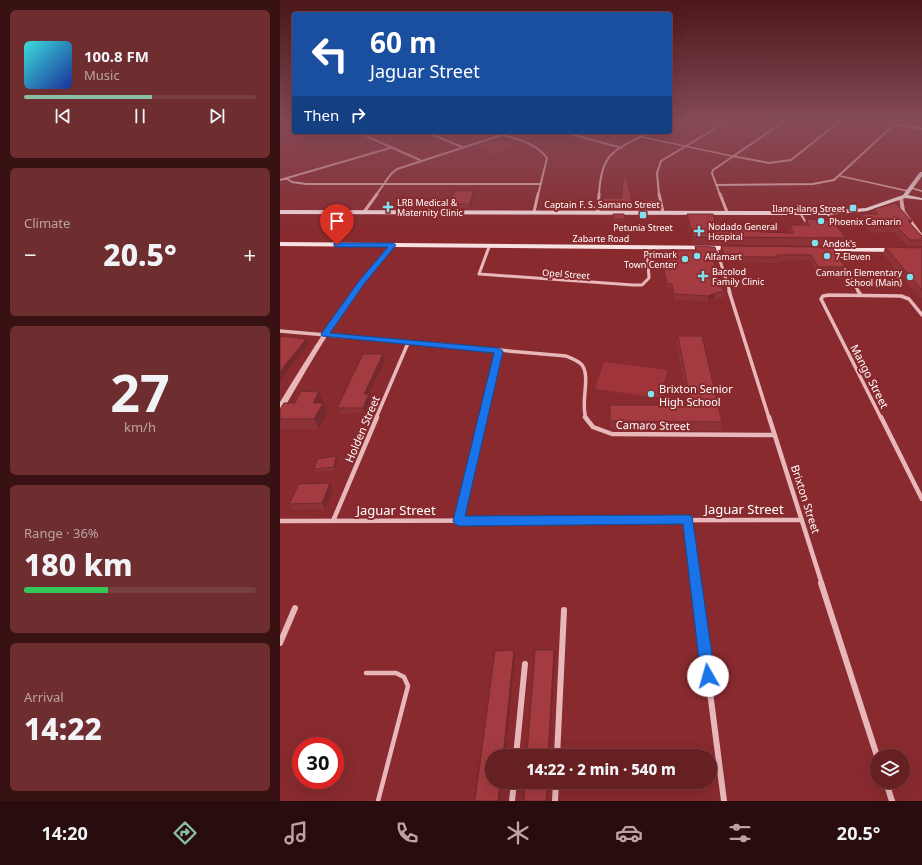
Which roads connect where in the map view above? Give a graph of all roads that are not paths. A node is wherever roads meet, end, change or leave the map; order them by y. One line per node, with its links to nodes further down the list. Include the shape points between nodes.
1 (354, 158): 14 (street)
2 (417, 158): 11 (street)
3 (426, 158): 11 (street)
4 (547, 158): 16 (street)
5 (608, 158): 31 (street, via 600,178)
6 (667, 158): 23 (street, via 657,168)
7 (729, 158): 18 (street, via 713,170)
8 (744, 158): 9 (street, via 762,162 785,162)
9 (793, 158)
10 (858, 158): 13 (street)
11 (421, 160): 17 (street, via 397,169)
12 (922, 173): 19 (main road)
13 (840, 176): 18 (street, via 834,180 813,184); 19 (lane)
14 (286, 178): 15 (street); 17 (street, via 302,184)
15 (280, 180)
16 (541, 184): 17 (street); 30 (street)
17 (383, 185): 29 (street)
18 (716, 185): 32 (street)
19 (909, 190): 20 (lane); 21 (main road)
20 (922, 191)
21 (903, 197): 22 (main road); 27 (street); 34 (main road, Captain F. S. Samano Street, via 890,204 867,209)
22 (922, 199)
23 (660, 202): 25 (lane, via 644,202); 26 (street)
24 (898, 208): 27 (street)
25 (645, 210): 26 (main road, Captain F. S. Samano Street); 31 (main road, Captain F. S. Samano Street)
26 (662, 210): 32 (main road, Captain F. S. Samano Street)
27 (903, 211): 37 (street)
28 (280, 212): 29 (main road, Captain F. S. Samano Street)
29 (364, 212): 30 (main road, Captain F. S. Samano Street)
30 (534, 212): 31 (main road, Captain F. S. Samano Street)
31 (598, 212)
32 (727, 212): 33 (main road, Captain F. S. Samano Street)
33 (800, 213): 34 (main road, Captain F. S. Samano Street); 35 (lane)
34 (827, 213): 36 (lane)
35 (810, 225)
36 (833, 226)
37 (922, 237)
38 (280, 244): 39 (main road, Zabarte Road)
39 (393, 245): 40 (main road, Zabarte Road); 52 (street, via 361,283)
40 (489, 246): 41 (main road, Zabarte Road); 41 (street, Opel Street, via 479,274 633,285 642,284 648,278)
41 (647, 248): 42 (main road, Zabarte Road)
42 (716, 248): 43 (main road, Zabarte Road); 56 (street, Brixton Street)
43 (739, 248)
44 (816, 250): 45 (main road)
45 (832, 250): 46 (main road); 47 (street)
46 (904, 250)
47 (836, 256)
48 (840, 263): 49 (street)
49 (861, 295): 50 (street, via 901,296 909,299); 57 (street, Mango Street, via 827,295 821,300)
50 (922, 316)
51 (280, 331): 52 (street, Camaro Street)
52 (325, 334): 53 (street, Camaro Street); 55 (street)
53 (408, 343): 54 (street, Camaro Street); 61 (street, Holden Street)
54 (498, 351): 56 (street, Camaro Street, via 566,356 576,361 586,374 583,413 589,424 599,431 612,434); 62 (street)
55 (280, 408)
56 (774, 435): 59 (street, Brixton Street)
57 (922, 499)
58 (688, 520): 59 (street, Jaguar Street); 62 (street, Jaguar Street); 77 (street)
59 (801, 520): 70 (street, Brixton Street)
60 (280, 521): 61 (street, Jaguar Street)
61 (333, 521): 62 (street, Jaguar Street)
62 (459, 521)
63 (295, 608): 65 (street)
64 (564, 610): 69 (street)
65 (280, 643)
66 (525, 664): 68 (street)
67 (366, 673): 74 (lane, via 396,673 404,677 408,686)
68 (517, 749)
69 (557, 749)
70 (875, 749)
71 (513, 789): 75 (street)
72 (556, 789): 76 (street)
73 (888, 789): 78 (street)
74 (378, 801)
75 (512, 801)
76 (555, 801)
77 (724, 801)
78 (892, 801)

